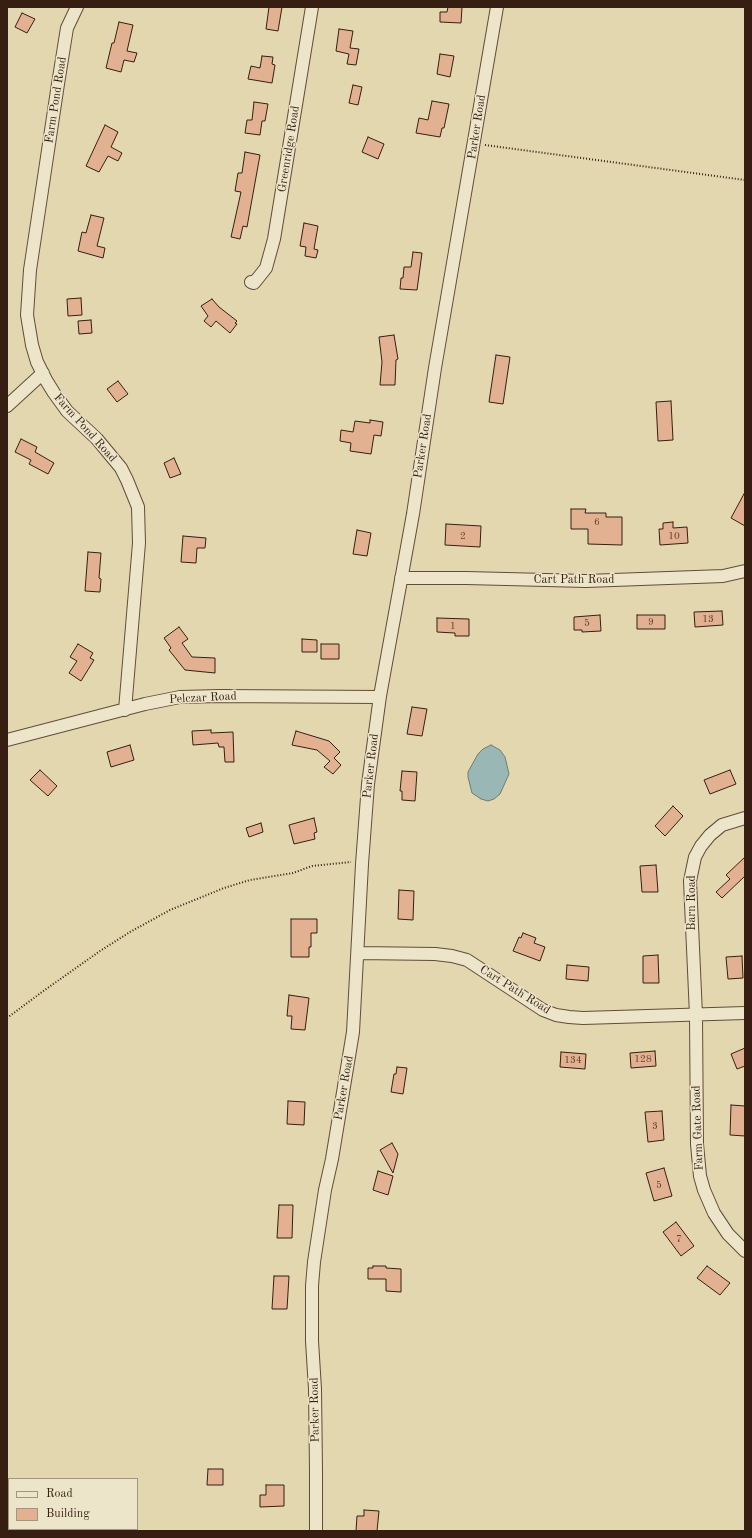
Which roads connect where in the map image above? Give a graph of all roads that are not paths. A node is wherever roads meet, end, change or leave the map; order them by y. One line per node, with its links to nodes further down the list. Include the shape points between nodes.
1 (77, 7): 5 (street, Farm Pond Road, via 67,28 64,44 27,300 32,345)
2 (312, 7): 4 (street, Greenridge Road, via 274,239 266,268 254,283)
3 (497, 7): 8 (street, Parker Road)
4 (252, 282)
5 (43, 373): 6 (street); 10 (street, Farm Pond Road, via 67,410 120,468 138,507 138,550)
6 (7, 406)
7 (745, 571): 8 (street, Cart Path Road, via 723,576 586,581)
8 (402, 578): 9 (street, Parker Road)
9 (380, 697): 10 (street, Pelczar Road, via 180,697); 13 (street, Parker Road, via 368,784)
10 (124, 710): 11 (street, Pelczar Road)
11 (7, 740)
12 (745, 818): 15 (street, Barn Road, via 722,825 710,835 695,857 692,869 690,894)
13 (358, 953): 15 (street, Cart Path Road, via 434,954 467,960 543,1010 556,1015 583,1018); 17 (street, Parker Road, via 351,1046 325,1190 313,1278)
14 (745, 1013): 15 (street, Cart Path Road)
15 (696, 1015): 16 (street, Farm Gate Road, via 697,1144 700,1176 714,1213 728,1234)
16 (745, 1251)
17 (316, 1531)

